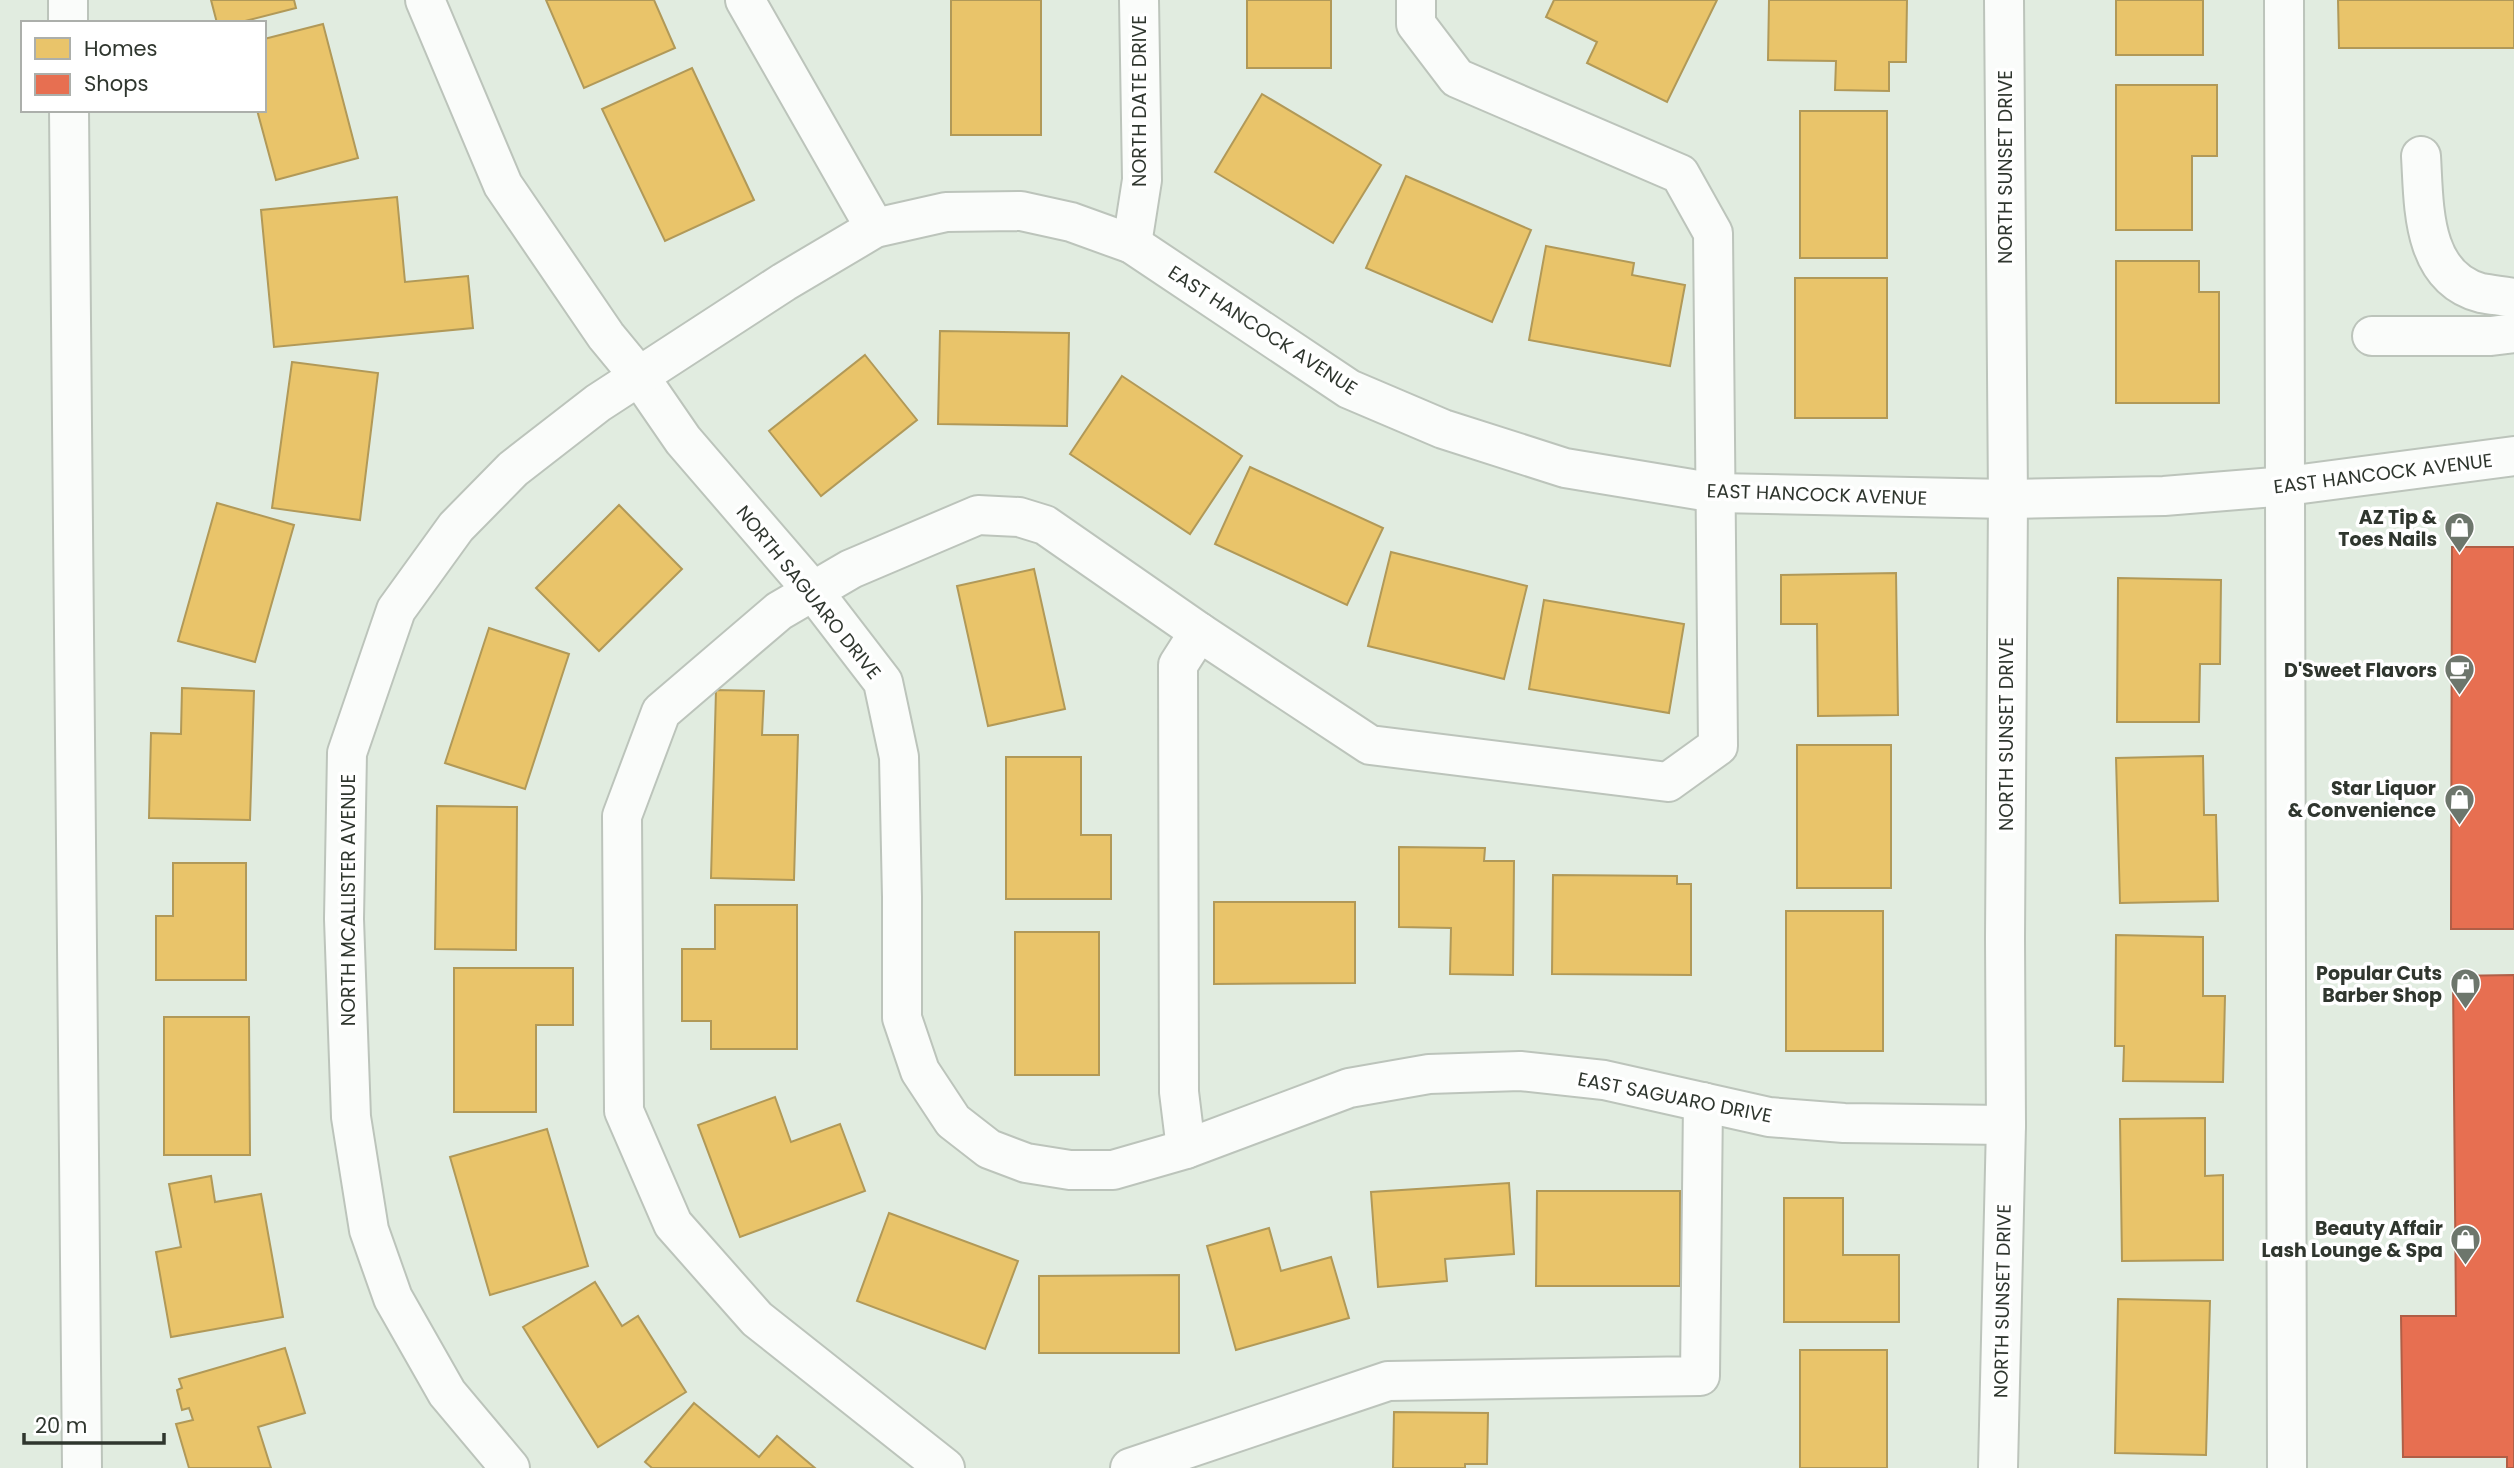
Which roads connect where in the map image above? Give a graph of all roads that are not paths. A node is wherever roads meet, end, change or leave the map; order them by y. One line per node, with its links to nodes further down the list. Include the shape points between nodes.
1 (68, 0): 8 (street)
2 (425, 0): 16 (street, via 503,185 606,336)
3 (745, 0): 11 (street)
4 (1139, 0): 12 (street, NORTH DATE DRIVE, via 1142,180)
5 (1416, 0): 19 (street, via 1416,24 1457,78 1680,174 1713,233)
6 (2004, 0): 20 (street, NORTH SUNSET DRIVE)
7 (2284, 0): 18 (street)
8 (68, 21)
9 (69, 112): 27 (street)
10 (2421, 156): 13 (street, via 2428,236 2439,261 2458,281 2479,292)
11 (875, 228): 12 (street, EAST HANCOCK AVENUE, via 946,212 1021,211 1071,222); 16 (street, EAST HANCOCK AVENUE)
12 (1132, 244): 19 (street, EAST HANCOCK AVENUE, via 1349,389 1443,429 1565,468)
13 (2514, 298)
14 (2514, 333): 15 (street)
15 (2372, 336)
16 (639, 376): 21 (street, NORTH SAGUARO DRIVE, via 683,440); 28 (street, NORTH MCALLISTER AVENUE, via 580,415 513,469 456,527 396,610 347,753 344,919 351,1117 369,1230 393,1298 447,1393)
17 (2514, 456): 18 (street, EAST HANCOCK AVENUE)
18 (2287, 486): 20 (street, EAST HANCOCK AVENUE, via 2164,496); 32 (street)
19 (1716, 493): 20 (street, EAST HANCOCK AVENUE); 22 (street, via 1718,746 1668,782 1370,745)
20 (2008, 499): 25 (street, NORTH SUNSET DRIVE)
21 (813, 591): 22 (street, via 851,569 978,515 1019,517 1045,526); 24 (street, NORTH SAGUARO DRIVE, via 883,682 899,757 901,1018 920,1071); 29 (street, via 779,611 661,712 622,816 624,1111 673,1224 757,1319)
22 (1199, 632): 26 (street, via 1178,665 1179,1092)
23 (1703, 1102): 25 (street, EAST SAGUARO DRIVE, via 1769,1117 1844,1123); 26 (street, EAST SAGUARO DRIVE, via 1604,1080 1532,1072 1429,1074 1349,1088); 30 (street, via 1700,1376 1388,1381)
24 (953, 1121): 26 (street, EAST SAGUARO DRIVE, via 989,1149 1026,1163 1070,1170 1113,1170)
25 (2006, 1125): 31 (street, NORTH SUNSET DRIVE)
26 (1186, 1149)
27 (82, 1468)
28 (510, 1468)
29 (945, 1468)
30 (1130, 1468)
31 (1998, 1468)
32 (2287, 1468)

